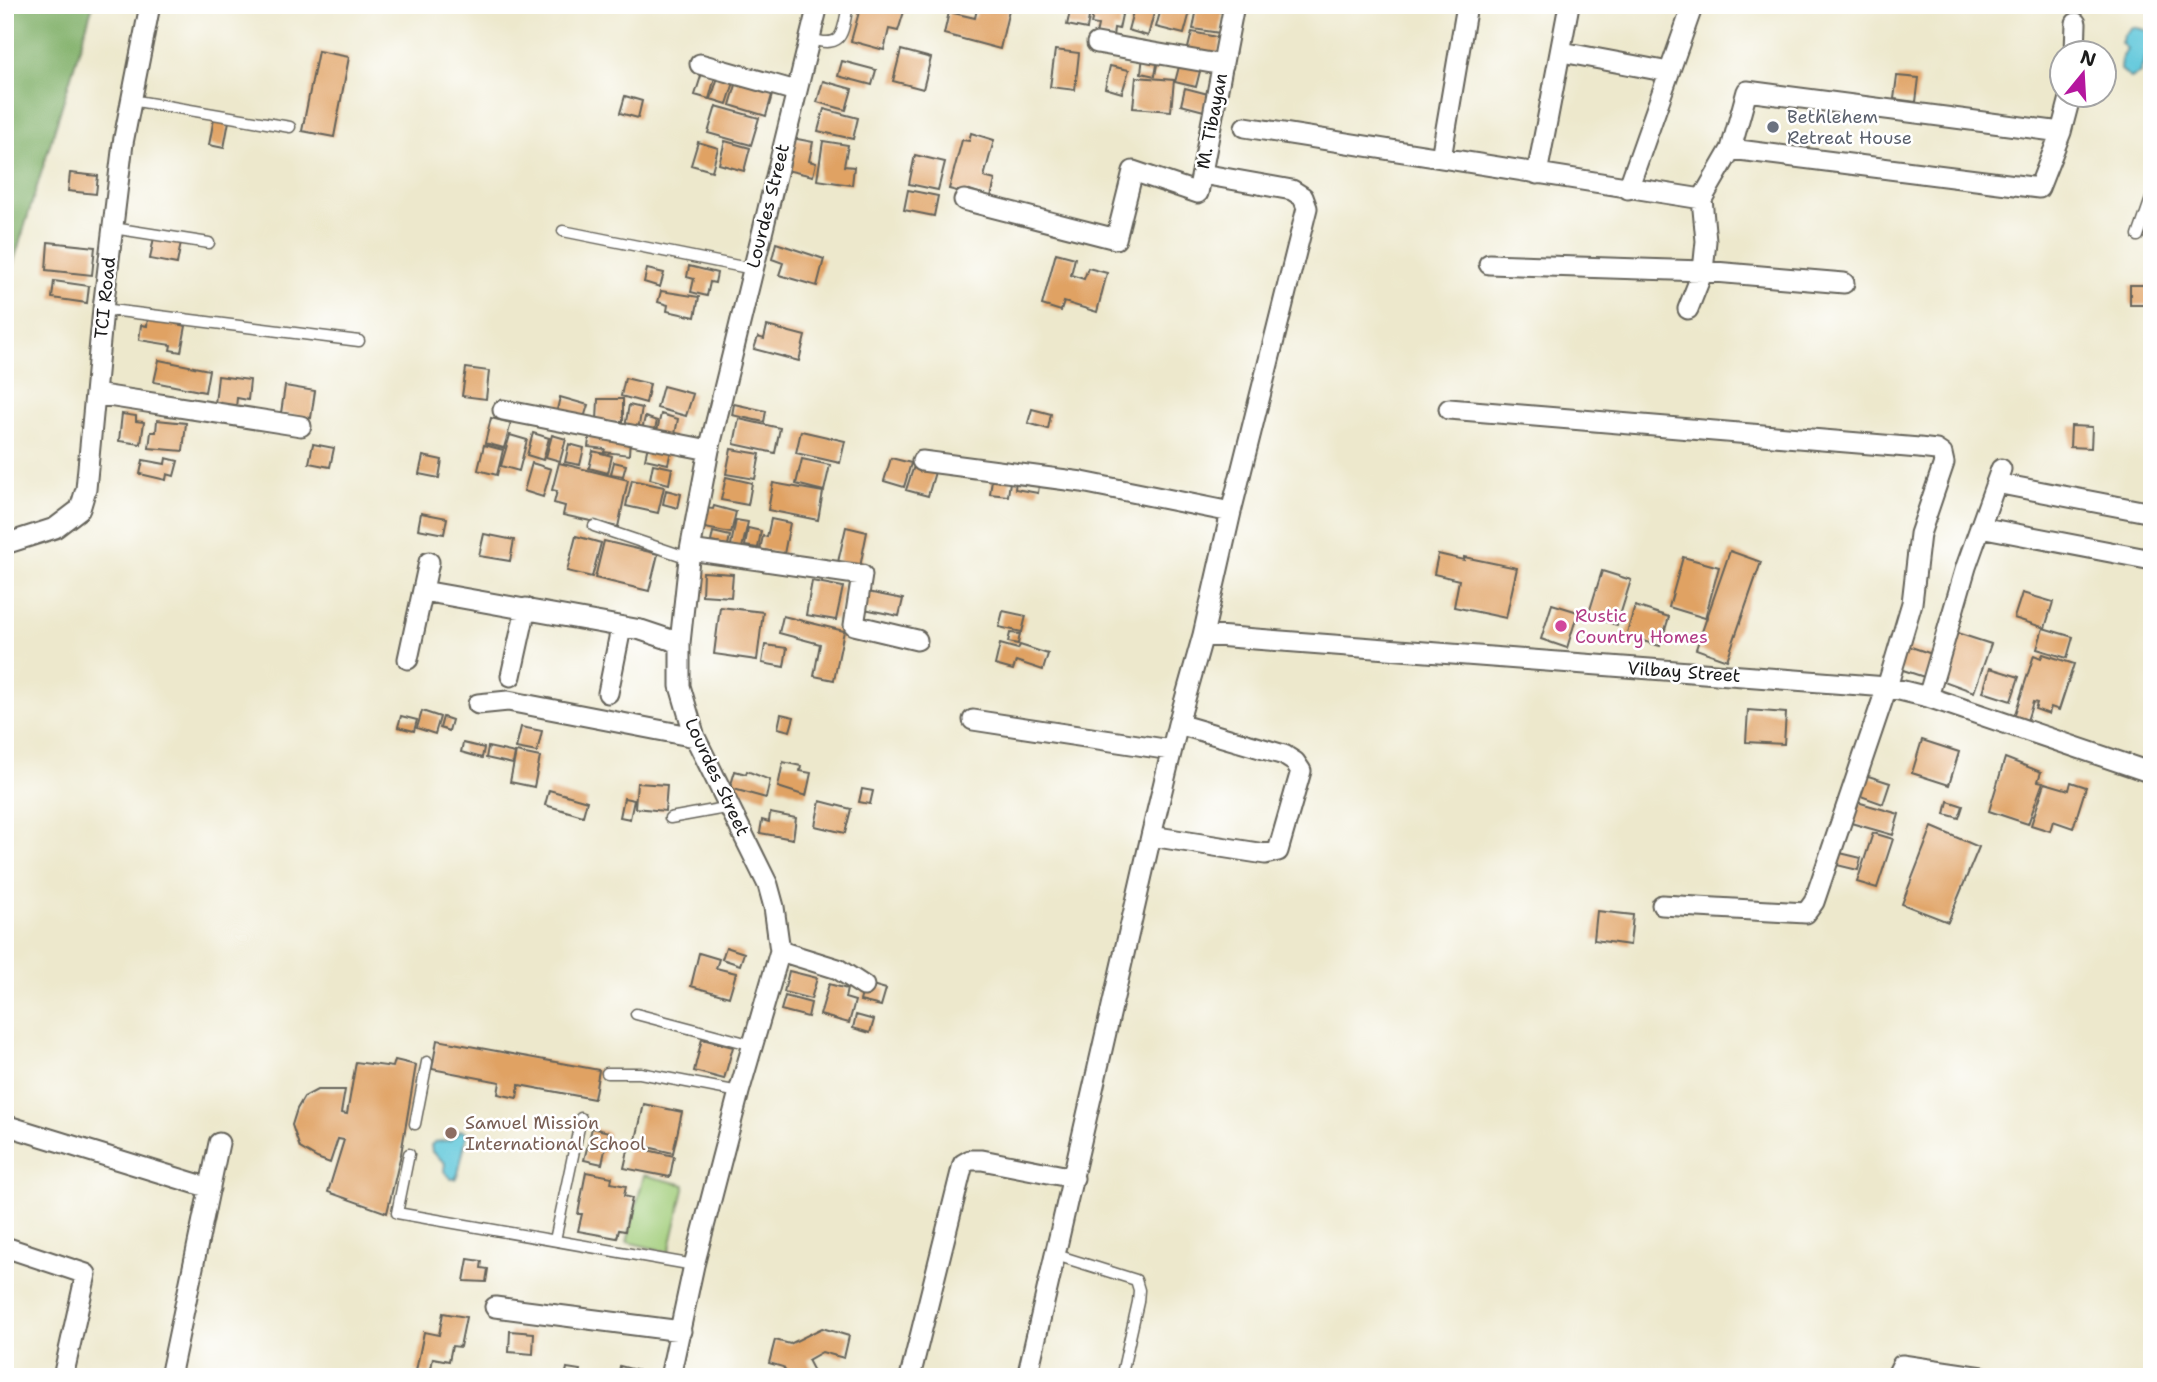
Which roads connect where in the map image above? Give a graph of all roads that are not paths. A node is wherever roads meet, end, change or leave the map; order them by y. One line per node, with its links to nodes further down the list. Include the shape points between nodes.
1 (150, 5): 17 (street, TCI Road)
2 (818, 5): 10 (street, Lourdes Street)
3 (848, 5): 10 (lane, via 842,36 825,44)
4 (1234, 5): 14 (street, M. Tibayan)
5 (1467, 5): 23 (street)
6 (1569, 5): 12 (street)
7 (1693, 5): 15 (street)
8 (2076, 23): 9 (street)
9 (2075, 38)
10 (810, 39): 16 (street, Lourdes Street)
11 (1097, 43): 14 (street)
12 (1562, 52): 15 (street); 25 (street)
13 (700, 64): 16 (street)
14 (1223, 65): 24 (street, M. Tibayan)
15 (1669, 72): 26 (street)
16 (796, 91): 35 (street, Lourdes Street)
17 (131, 100): 19 (lane); 30 (street, TCI Road)
18 (2067, 108): 21 (street)
19 (290, 127)
20 (1245, 127): 23 (street)
21 (2061, 131): 22 (street, via 2039,188); 22 (street, via 1747,91)
22 (1731, 149): 28 (street)
23 (1441, 158): 25 (street)
24 (1202, 174): 29 (street, M. Tibayan, via 1198,193 1133,171 1116,239); 47 (street, via 1292,190 1303,197 1307,208)
25 (1538, 174): 26 (street)
26 (1628, 189): 28 (street)
27 (2152, 196): 32 (lane)
28 (1702, 199): 36 (street)
29 (964, 200)
30 (113, 228): 33 (lane); 38 (street, TCI Road)
31 (563, 231): 35 (lane)
32 (2138, 236)
33 (209, 243)
34 (1489, 264): 36 (street)
35 (753, 270): 45 (street, Lourdes Street)
36 (1703, 271): 37 (street); 39 (street)
37 (1844, 283)
38 (103, 309): 40 (lane); 41 (street, TCI Road)
39 (1688, 309)
40 (359, 341)
41 (95, 394): 44 (street); 51 (street, TCI Road, via 80,509 55,528)
42 (503, 410): 45 (street)
43 (1449, 410): 63 (street, via 1936,450 1944,463 1920,534 1912,603)
44 (301, 426)
45 (709, 450): 52 (street, Lourdes Street)
46 (922, 461): 47 (street, via 1082,482)
47 (1231, 512): 58 (street)
48 (2152, 513): 50 (street, via 1998,476)
49 (594, 526): 52 (lane)
50 (1980, 527): 53 (street); 65 (street)
51 (5, 544)
52 (689, 554): 59 (street, via 862,575 854,625); 60 (street, Lourdes Street)
53 (2152, 560)
54 (429, 562): 55 (street)
55 (423, 591): 56 (street); 61 (street)
56 (526, 608): 57 (street); 62 (street)
57 (621, 628): 60 (street); 64 (street)
58 (1203, 635): 63 (street, Vilbay Street); 68 (street)
59 (917, 640)
60 (680, 643): 69 (street, Lourdes Street, via 680,686)
61 (408, 659)
62 (511, 676)
63 (1887, 687): 65 (street, Vilbay Street); 75 (street, via 1814,902 1806,913)
64 (608, 693)
65 (1928, 697): 71 (street, Vilbay Street)
66 (478, 704): 69 (street, via 508,701)
67 (973, 720): 70 (street)
68 (1178, 724): 70 (street); 74 (street, via 1284,755 1301,771 1279,851 1265,854)
69 (695, 737): 72 (street, Lourdes Street)
70 (1171, 750): 74 (street)
71 (2152, 773)
72 (731, 807): 73 (lane); 76 (street, Lourdes Street, via 768,885)
73 (670, 818)
74 (1151, 836): 88 (street)
75 (1662, 905)
76 (780, 951): 77 (street, via 838,968); 79 (street, Lourdes Street)
77 (864, 986)
78 (636, 1014): 79 (lane)
79 (753, 1045): 82 (street, Lourdes Street)
80 (427, 1062): 84 (lane)
81 (607, 1073): 82 (lane, via 640,1073)
82 (739, 1093): 93 (street, Lourdes Street)
83 (582, 1118): 90 (lane)
84 (415, 1124)
85 (5, 1125): 89 (street)
86 (219, 1143): 89 (street)
87 (409, 1154): 90 (lane, via 397,1213)
88 (1074, 1178): 92 (street); 100 (street, via 982,1160 963,1164)
89 (210, 1188): 98 (street)
90 (555, 1240): 93 (lane)
91 (5, 1247): 97 (street, via 86,1274)
92 (1056, 1255): 96 (lane, via 1136,1280 1138,1301); 101 (street)
93 (694, 1265): 95 (street, Lourdes Street)
94 (495, 1307): 95 (street)
95 (681, 1331): 99 (street, Lourdes Street)
96 (1123, 1369)
97 (63, 1377)
98 (170, 1377)
99 (670, 1377)
100 (910, 1377)
101 (1027, 1377)
102 (1896, 1377): 103 (street, via 1902,1366)
103 (1983, 1377)

